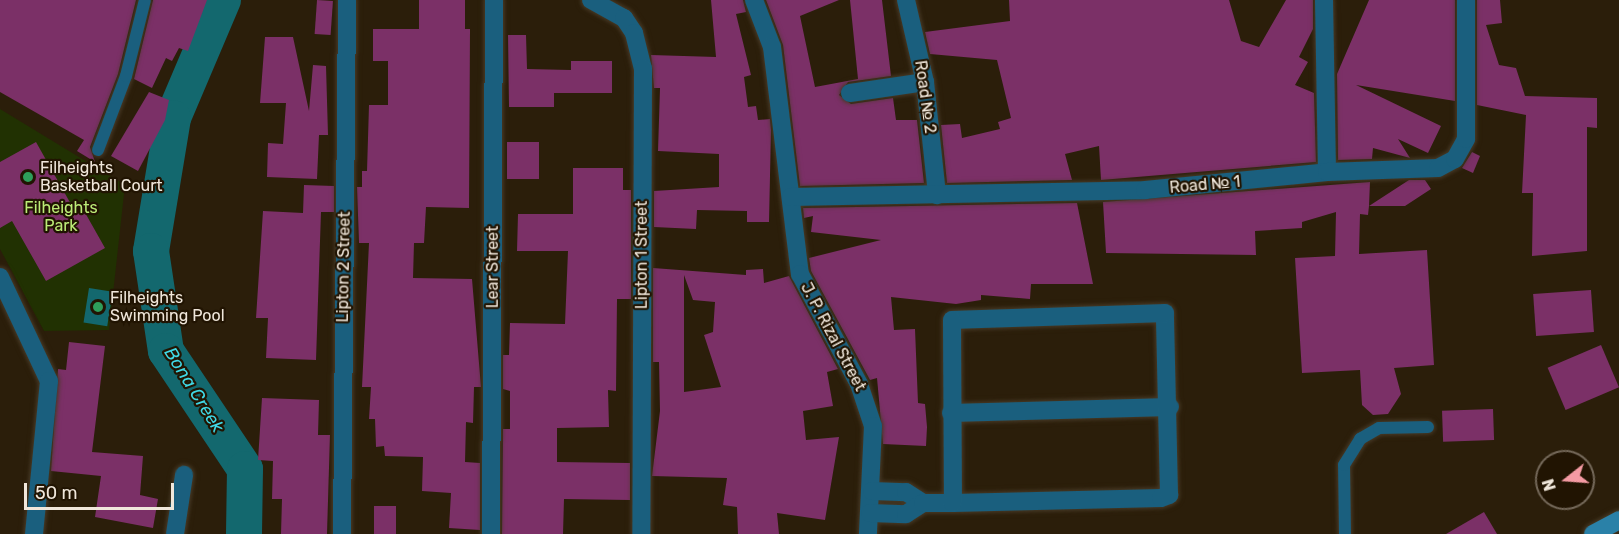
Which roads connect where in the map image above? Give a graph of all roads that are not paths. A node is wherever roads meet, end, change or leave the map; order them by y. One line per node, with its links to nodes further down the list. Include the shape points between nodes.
1 (145, 0): 11 (lane)
2 (347, 0): 27 (street, Lipton 2 Street)
3 (494, 0): 28 (street, Lear Street)
4 (591, 0): 29 (street, Lipton 1 Street, via 624,18 634,33 643,68)
5 (754, 0): 14 (street, J. P. Rizal Street, via 772,47)
6 (906, 0): 9 (street, Road № 2)
7 (1324, 0): 12 (street)
8 (1466, 0): 12 (street, Road № 1, via 1467,139 1455,159 1438,168)
9 (925, 82): 10 (street); 13 (street, Road № 2)
10 (850, 93)
11 (98, 150)
12 (1327, 172): 13 (street, Road № 1, via 1145,190)
13 (937, 195): 14 (street, Road № 1)
14 (790, 197): 20 (street, J. P. Rizal Street, via 800,274 868,405 874,444)
15 (0, 277): 25 (street, via 49,381)
16 (1170, 407): 17 (street); 17 (street, via 1169,321 1157,310 952,320); 22 (street, via 1171,487 1161,498)
17 (951, 413): 22 (street)
18 (1428, 428): 31 (lane, via 1378,428 1360,439 1344,465)
19 (184, 475): 26 (street)
20 (872, 491): 21 (street, via 906,492); 23 (street, J. P. Rizal Street)
21 (923, 503): 22 (street); 23 (street, via 906,514)
22 (953, 503)
23 (870, 513): 30 (street, J. P. Rizal Street)
24 (1619, 520): 32 (street)
25 (34, 534)
26 (175, 534)
27 (342, 534)
28 (491, 534)
29 (641, 534)
30 (868, 534)
31 (1344, 534)
32 (1593, 534)

